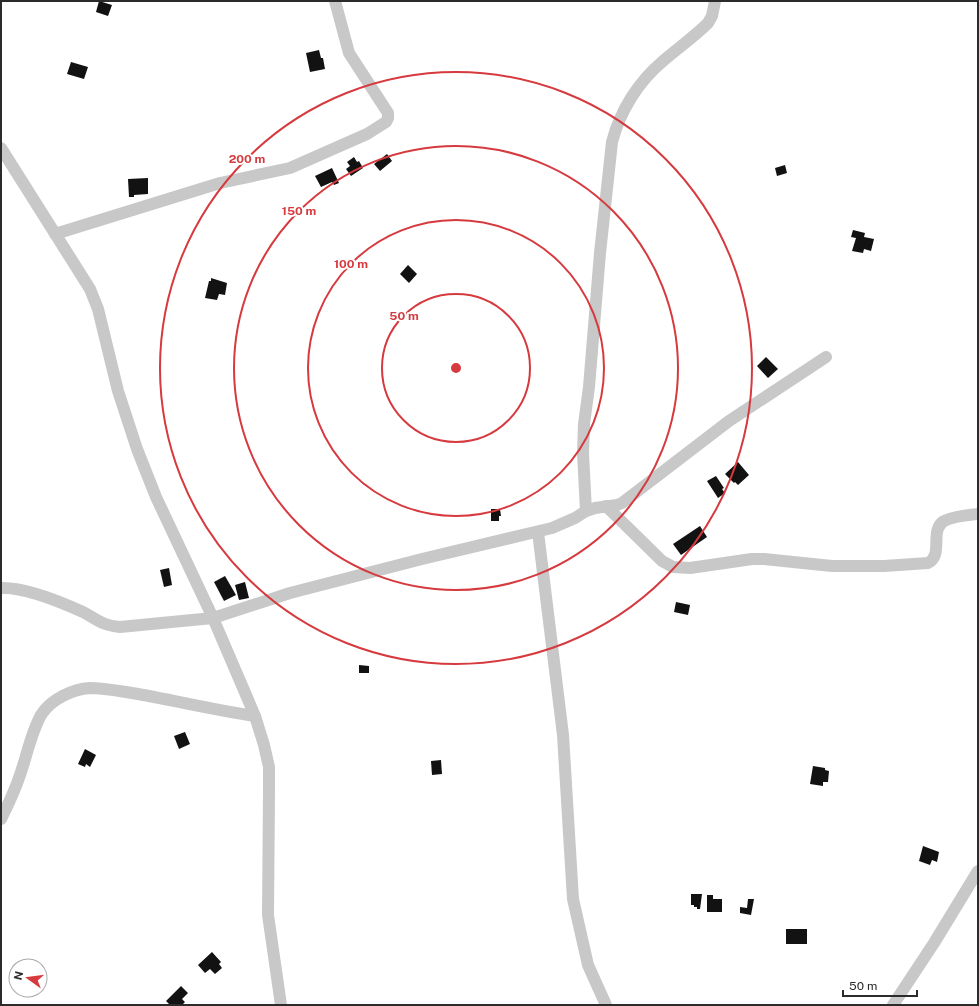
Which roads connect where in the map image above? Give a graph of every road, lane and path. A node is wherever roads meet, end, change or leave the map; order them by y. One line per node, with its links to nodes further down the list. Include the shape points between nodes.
1 (335, 1): 4 (street, via 350,53 388,113 386,122 367,134 290,168 220,183)
2 (716, 3): 7 (street, via 708,23 642,82 626,106 612,142 584,424)
3 (1, 148): 4 (street)
4 (55, 234): 11 (street, via 90,289 98,309 118,391 137,450 156,497)
5 (826, 356): 6 (street, via 729,420 630,497 617,505)
6 (606, 506): 7 (street); 8 (street, via 662,561 673,568 758,559 832,566 928,563 935,555 938,530 944,521)
7 (586, 511): 9 (street, via 558,526)
8 (978, 514)
9 (538, 532): 11 (street, via 290,594); 16 (street, via 563,735 573,899 588,965)
10 (1, 588): 11 (street, via 38,595 84,612 107,625 120,627)
11 (213, 618): 12 (street)
12 (255, 716): 13 (street, via 91,688 66,695 48,706 42,714 20,776); 15 (street, via 269,767 268,915)
13 (1, 819)
14 (978, 871): 17 (street)
15 (281, 1005)
16 (606, 1005)
17 (893, 1005)

